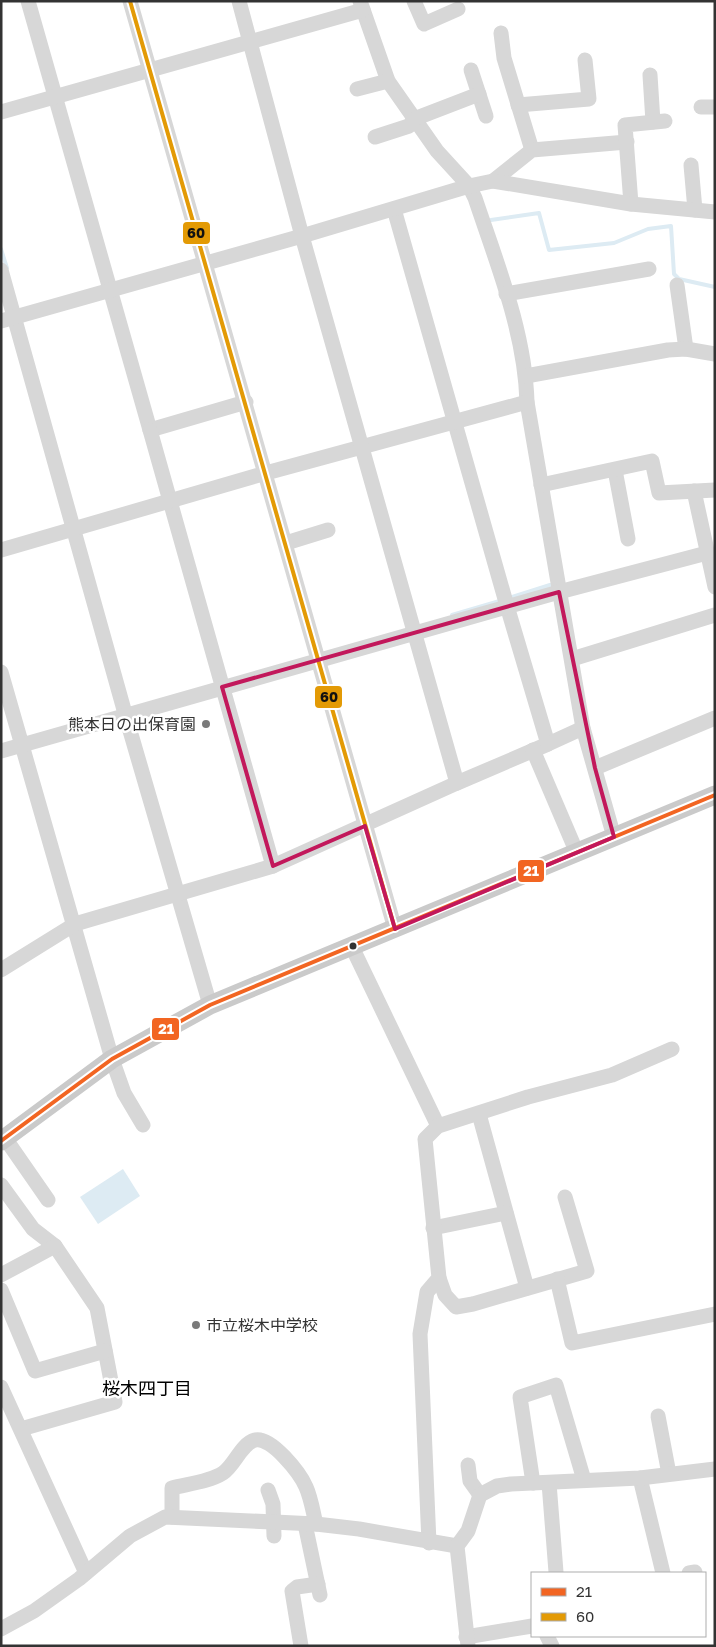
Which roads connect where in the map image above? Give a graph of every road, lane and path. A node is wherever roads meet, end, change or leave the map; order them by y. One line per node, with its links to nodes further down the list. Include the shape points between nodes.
1 (28, 1): 16 (street)
2 (130, 1): 10 (street)
3 (239, 1): 8 (street)
4 (414, 1): 6 (street, via 424,24)
5 (362, 6): 8 (street); 13 (street)
6 (458, 9)
7 (501, 33): 17 (street, via 504,58)
8 (250, 42): 10 (street); 31 (street)
9 (584, 60): 17 (street, via 589,99)
10 (149, 70): 16 (street); 32 (street)
11 (471, 70): 15 (street)
12 (650, 75): 22 (street, via 659,122 625,124)
13 (388, 81): 14 (street); 20 (street)
14 (357, 89)
15 (479, 94): 19 (street); 20 (street)
16 (54, 96): 18 (street); 36 (street)
17 (518, 105): 23 (street)
18 (1, 112)
19 (486, 116)
20 (414, 119): 21 (street, via 409,126); 26 (street)
21 (375, 137)
22 (627, 142): 23 (street); 27 (street)
23 (532, 150): 25 (street)
24 (691, 165): 29 (street)
25 (492, 181): 26 (street); 27 (street)
26 (470, 186): 28 (street); 37 (street)
27 (631, 204): 29 (street, via 672,213)
28 (394, 209): 31 (street); 44 (street)
29 (695, 210): 30 (street)
30 (715, 212)
31 (302, 236): 32 (street); 46 (street)
32 (206, 263): 36 (street); 42 (street)
33 (649, 269): 37 (street, via 618,267)
34 (1, 270): 38 (street)
35 (676, 285): 39 (street)
36 (111, 290): 38 (street); 45 (street)
37 (506, 294): 41 (street)
38 (8, 319): 53 (street)
39 (686, 349): 40 (street); 41 (street)
40 (715, 354)
41 (526, 376): 43 (street)
42 (246, 402): 45 (street); 48 (street)
43 (527, 402): 44 (street); 49 (street)
44 (454, 421): 46 (street); 61 (street)
45 (150, 430): 52 (street)
46 (361, 448): 48 (street); 63 (street)
47 (615, 470): 49 (street); 51 (street, via 652,461 659,493); 55 (street)
48 (266, 473): 52 (street); 56 (street)
49 (541, 485): 60 (street)
50 (715, 490): 51 (street)
51 (694, 491): 58 (street)
52 (169, 502): 53 (street); 67 (street)
53 (74, 529): 57 (street); 68 (street)
54 (328, 530): 56 (street)
55 (628, 538)
56 (286, 543): 65 (street)
57 (1, 550)
58 (707, 553): 59 (street); 60 (street)
59 (715, 587)
60 (559, 592): 61 (street); 64 (street)
61 (507, 606): 63 (street); 71 (street)
62 (715, 615): 64 (street)
63 (413, 633): 65 (street); 76 (street)
64 (572, 659): 70 (street)
65 (320, 660): 67 (street); 78 (street)
66 (1, 672): 72 (street)
67 (222, 687): 68 (street); 81 (street)
68 (126, 717): 72 (street); 82 (street)
69 (715, 718): 75 (street)
70 (584, 728): 71 (street); 75 (street)
71 (548, 744): 73 (street)
72 (22, 745): 74 (street); 83 (street)
73 (532, 750): 76 (street); 80 (street)
74 (1, 751)
75 (595, 768): 79 (street)
76 (457, 783): 78 (street)
77 (715, 795): 79 (main road)
78 (365, 826): 81 (street); 84 (street)
79 (614, 837): 80 (main road)
80 (577, 853): 84 (main road)
81 (273, 866): 82 (street)
82 (178, 894): 83 (street); 87 (street)
83 (75, 924): 86 (street); 89 (street)
84 (395, 929): 85 (main road)
85 (352, 947): 87 (main road); 92 (street)
86 (1, 970)
87 (210, 1005): 89 (main road)
88 (672, 1050): 90 (street, via 612,1075 528,1097)
89 (112, 1059): 91 (street, via 124,1093); 93 (main road)
90 (479, 1114): 92 (street); 97 (street)
91 (143, 1125)
92 (438, 1126): 98 (street, via 425,1139)
93 (3, 1139): 96 (street)
94 (1, 1185): 99 (street, via 33,1229)
95 (565, 1198): 102 (street, via 587,1270)
96 (48, 1200)
97 (506, 1213): 98 (street); 103 (street)
98 (433, 1228): 101 (street)
99 (55, 1246): 100 (street); 106 (street, via 97,1308)
100 (1, 1275)
101 (439, 1278): 103 (street, via 445,1295 456,1307); 122 (street, via 427,1292 420,1334)
102 (557, 1279): 103 (street); 105 (street, via 572,1344)
103 (527, 1288)
104 (1, 1290): 106 (street, via 35,1371)
105 (715, 1314)
106 (105, 1352): 109 (street, via 114,1402)
107 (1, 1387): 109 (street)
108 (658, 1416): 112 (street)
109 (21, 1429): 126 (street)
110 (468, 1464): 118 (street, via 470,1481)
111 (715, 1469): 112 (street)
112 (669, 1474): 113 (street)
113 (640, 1478): 114 (street); 125 (street)
114 (584, 1480): 115 (street); 116 (street, via 556,1385 520,1397)
115 (549, 1482): 116 (street); 124 (street)
116 (533, 1483): 118 (street, via 497,1486)
117 (268, 1490): 121 (street, via 273,1504)
118 (480, 1495): 123 (street, via 468,1531)
119 (172, 1517): 120 (street, via 172,1488 221,1474 249,1444 258,1440 268,1441 276,1447 306,1486); 121 (street); 126 (street, via 159,1520 130,1536)
120 (311, 1524): 121 (street); 122 (street, via 359,1529); 130 (street, via 319,1589 292,1590)
121 (274, 1529)
122 (429, 1543): 123 (street)
123 (457, 1546): 129 (street)
124 (556, 1572)
125 (663, 1572)
126 (86, 1573): 128 (street, via 34,1611)
127 (531, 1626): 129 (street)
128 (1, 1629)
129 (467, 1642)
130 (302, 1646)

